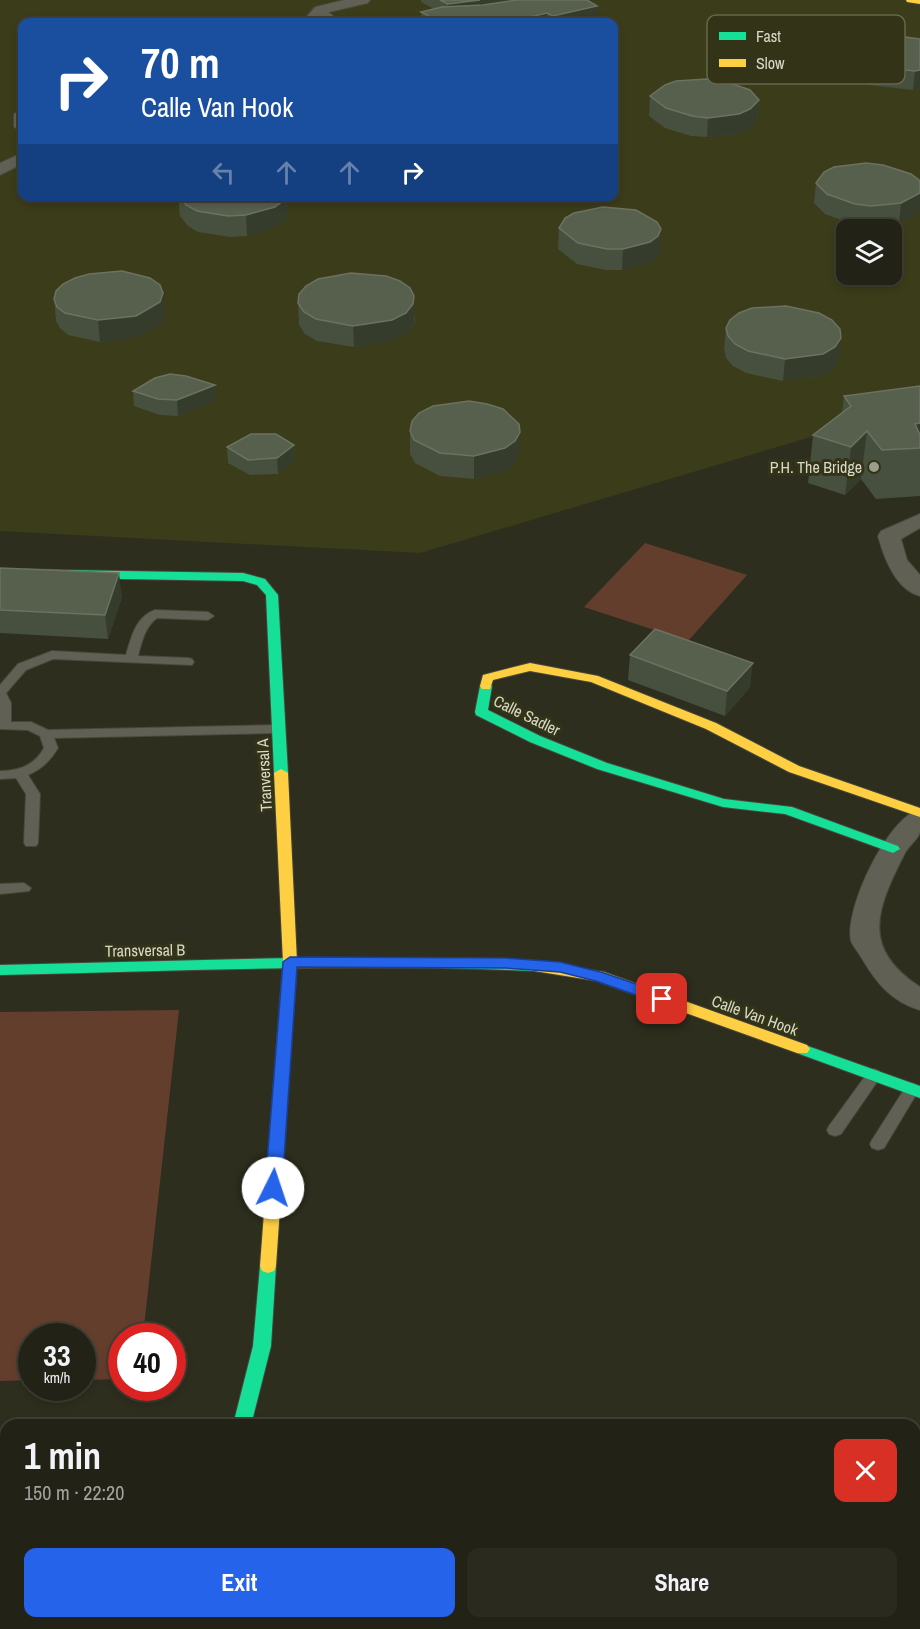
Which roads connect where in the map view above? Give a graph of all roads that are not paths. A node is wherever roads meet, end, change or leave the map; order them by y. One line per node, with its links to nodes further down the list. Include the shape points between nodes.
1 (363, 0): 4 (street)
2 (910, 0): 3 (main road)
3 (920, 2)
4 (320, 10): 5 (street); 6 (lane)
5 (313, 18)
6 (331, 18)
7 (18, 160): 8 (street)
8 (0, 171)
9 (920, 520): 11 (street, via 889,536 896,562)
10 (0, 573): 17 (main road, Tranversal A, via 257,579 269,586 272,595)
11 (920, 589)
12 (208, 616): 13 (lane, via 149,617 143,622)
13 (131, 659): 14 (lane); 15 (lane, via 52,655 22,667)
14 (188, 662)
15 (0, 693): 16 (lane, via 5,703)
16 (2, 725): 18 (lane, via 31,726)
17 (278, 729): 18 (lane); 26 (main road, Tranversal A)
18 (46, 734): 19 (lane, via 51,741 48,756)
19 (20, 773): 20 (lane); 22 (lane, via 33,794)
20 (0, 775)
21 (920, 815): 23 (street); 23 (main road, Calle Sadler, via 794,769 711,726 594,679 530,667 487,678 481,712 535,739 602,766 723,803 787,810)
22 (30, 843)
23 (893, 849): 28 (street, via 867,905 865,941 888,979)
24 (24, 888): 25 (lane)
25 (0, 889)
26 (290, 962): 27 (main road, Transversal B); 29 (main road, Calle Van Hook, via 560,967 599,976); 33 (main road, Tranversal A, via 262,1346)
27 (0, 970)
28 (920, 1000)
29 (874, 1075): 30 (main road, Calle Van Hook); 31 (lane)
30 (916, 1090): 32 (lane)
31 (835, 1130)
32 (878, 1144)
33 (244, 1419)

